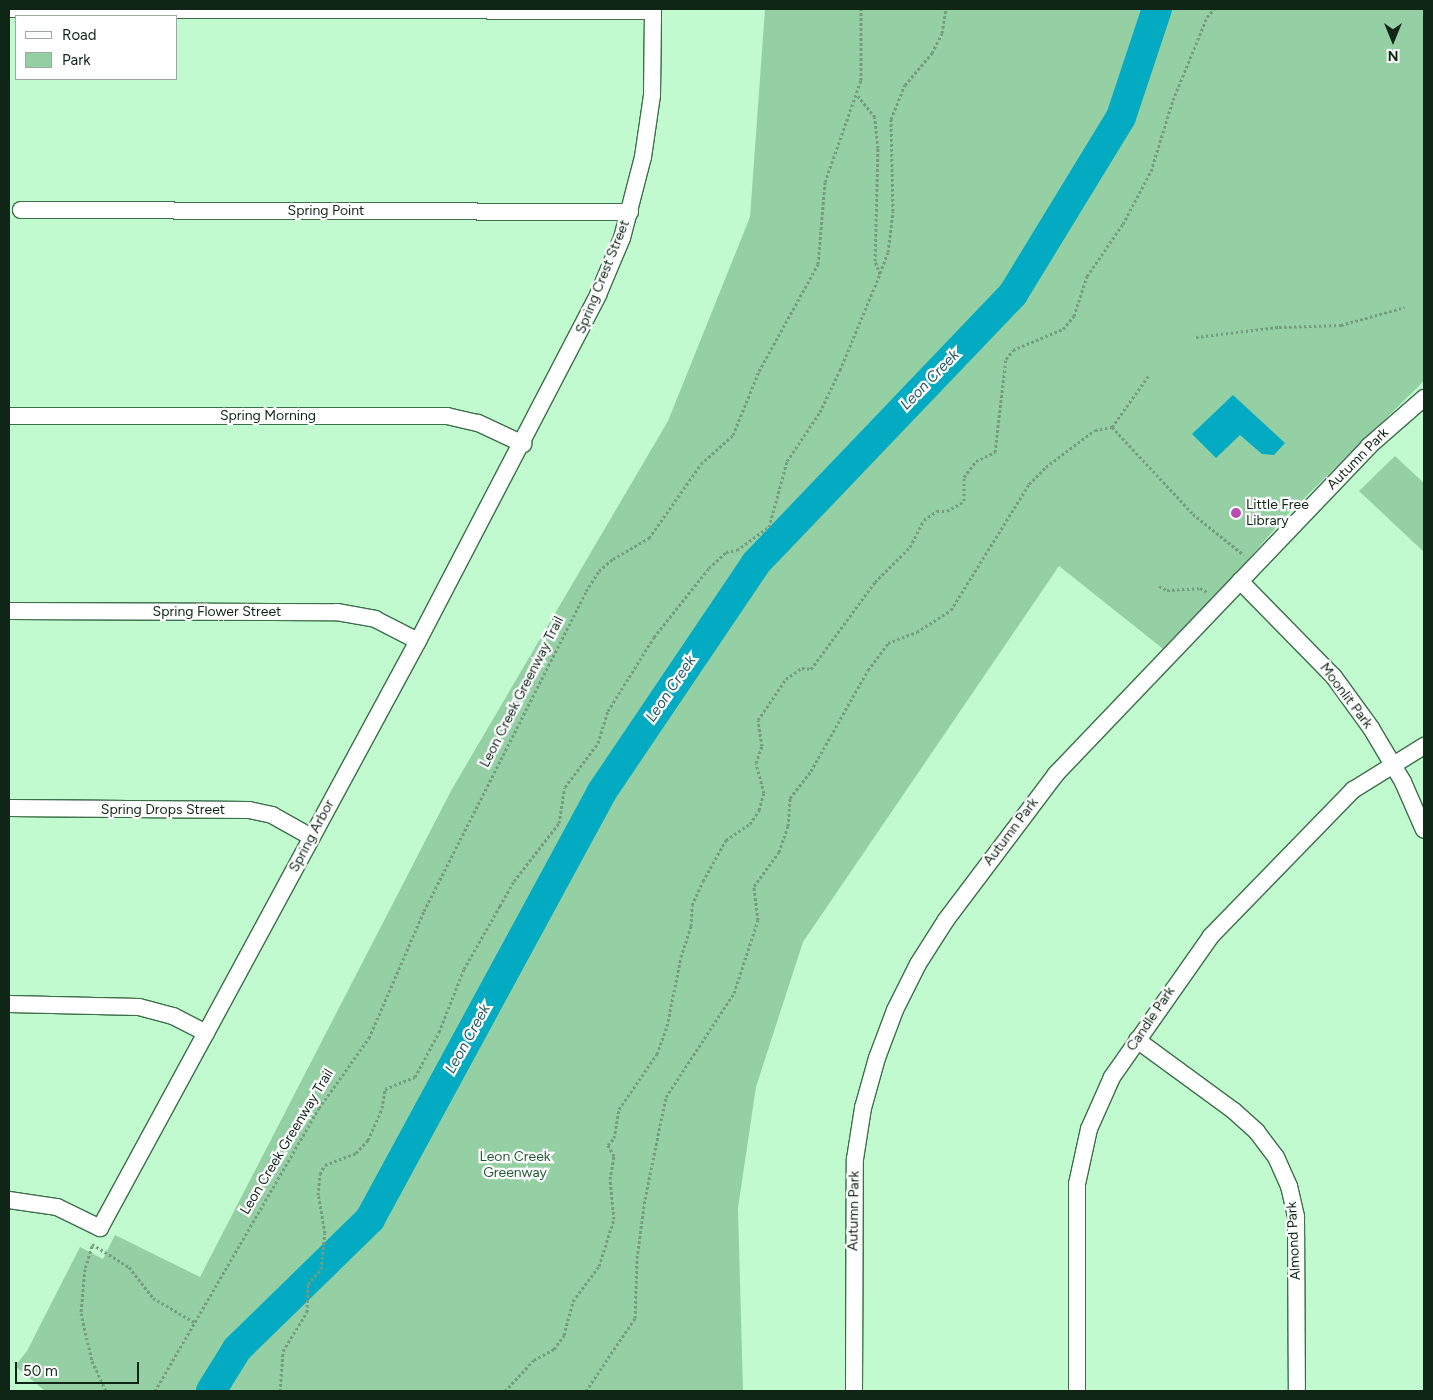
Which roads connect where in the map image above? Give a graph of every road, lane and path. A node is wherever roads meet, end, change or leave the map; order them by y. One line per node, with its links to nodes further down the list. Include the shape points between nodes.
1 (9, 9): 5 (street)
2 (861, 9): 6 (path, Leon Creek Greenway Trail)
3 (946, 9): 9 (path, via 942,33 932,53 905,85 891,119 893,211 888,252)
4 (1214, 9): 38 (path, via 1207,17 1173,100 1151,171 1123,224 1087,276 1074,316 1063,330 1013,350 1006,359 995,452 976,461 964,477 964,501 947,512 937,511 924,520 910,547 875,582 811,669 802,668 786,679 758,720 762,746 756,763 764,793 750,824 726,840 703,881 692,905 691,926 657,1054 619,1109 614,1138 608,1145 614,1156 610,1179 614,1219 598,1266 572,1301 564,1335 554,1349 534,1360)
5 (653, 10): 8 (street, Spring Crest Street, via 648,134)
6 (858, 95): 9 (path, via 875,117 878,148 875,261); 34 (path, Leon Creek Greenway Trail, via 825,182 818,264 759,371 733,436 696,470 649,538 613,558 598,571 424,911 369,1038 319,1108)
7 (21, 210): 8 (street, Spring Point)
8 (630, 212): 16 (street, Spring Crest Street, via 598,295)
9 (880, 274): 37 (path, via 820,412 787,461 768,527 737,550 726,552 709,568 654,637 608,710 598,743 571,775 565,787 559,823 514,881 464,969 439,1032 415,1077 385,1089 382,1108 368,1140 356,1153 325,1165 320,1174 318,1195 325,1233 322,1269 308,1284 306,1312 283,1351)
10 (1405, 307): 11 (path, via 1341,325 1279,327)
11 (1196, 337)
12 (1149, 376): 15 (path)
13 (1424, 398): 18 (street, Autumn Park, via 1369,446)
14 (9, 416): 16 (street, Spring Morning, via 447,416 478,423)
15 (1112, 427): 17 (path, via 1193,514); 39 (path, via 1096,430 1046,467 1029,484 951,610 917,632 888,643 868,670 811,771 790,798 788,826 779,852 754,886 758,920 734,993 666,1097 637,1258 635,1318)
16 (523, 444): 22 (street, Spring Arbor)
17 (1246, 556)
18 (1240, 581): 24 (street, Moonlit Park, via 1334,677); 40 (street, Autumn Park, via 1044,788 946,920 918,964 895,1010 868,1092 855,1159)
19 (1160, 586): 20 (path, via 1167,590 1200,588)
20 (1210, 594)
21 (9, 611): 22 (street, Spring Flower Street, via 337,612 375,619)
22 (418, 641): 27 (street, Spring Arbor)
23 (1424, 746): 24 (street, Candle Park)
24 (1392, 763): 26 (street, Moonlit Park); 30 (street, Candle Park, via 1353,790 1334,808 1210,936)
25 (9, 808): 27 (street, Spring Drops Street, via 249,810 272,815)
26 (1424, 830)
27 (311, 837): 29 (street, Spring Arbor)
28 (9, 1004): 29 (street, via 139,1007 173,1016)
29 (206, 1033): 32 (street, Spring Arbor)
30 (1137, 1040): 41 (street, Candle Park, via 1099,1102 1082,1156 1076,1212); 42 (street, Almond Park, via 1234,1111 1258,1132 1276,1157 1289,1186 1296,1217)
31 (9, 1200): 32 (street, via 57,1207)
32 (100, 1228): 33 (path)
33 (92, 1246): 34 (path, via 129,1267 153,1298); 35 (path, via 85,1270 81,1313 92,1361)
34 (194, 1322): 36 (path, Leon Creek Greenway Trail, via 176,1359)
35 (106, 1391)
36 (155, 1391)
37 (280, 1391)
38 (505, 1391)
39 (586, 1391)
40 (854, 1391)
41 (1077, 1391)
42 (1297, 1391)

